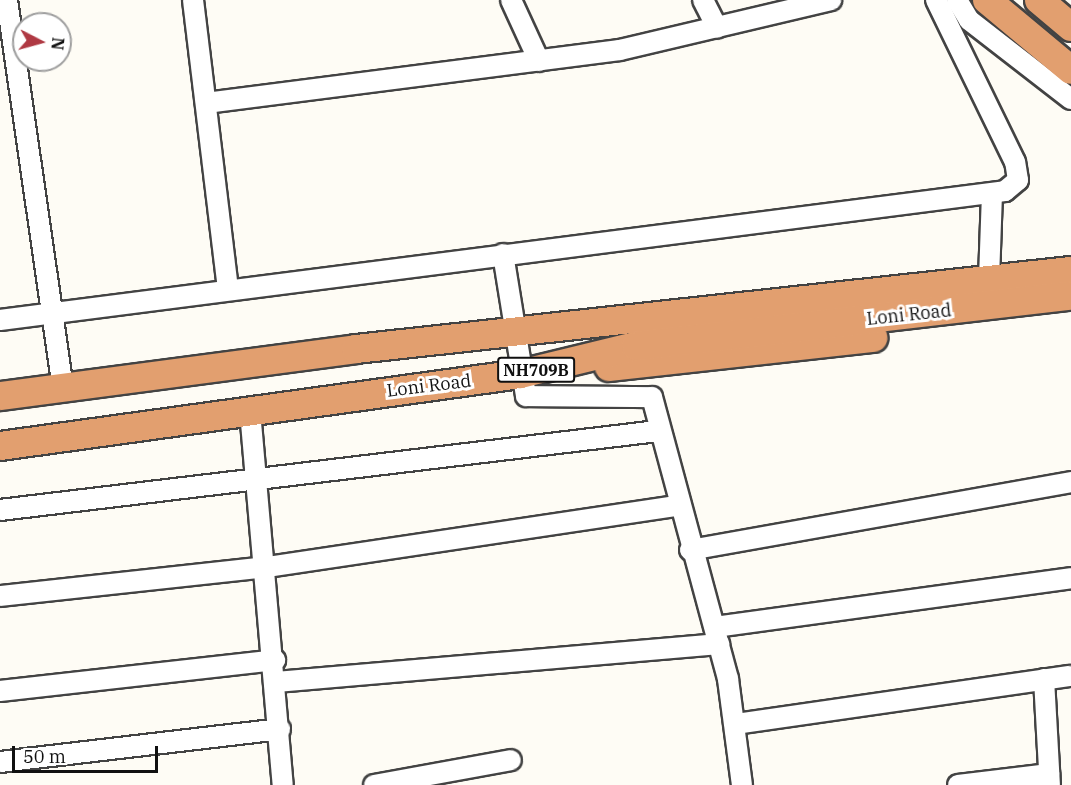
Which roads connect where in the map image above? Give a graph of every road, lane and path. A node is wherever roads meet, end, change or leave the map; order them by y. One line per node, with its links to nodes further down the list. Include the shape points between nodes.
1 (7, 0): 23 (street)
2 (193, 0): 15 (street)
3 (512, 0): 12 (street)
4 (703, 0): 11 (street)
5 (831, 0): 11 (street)
6 (936, 0): 16 (street, via 1015,162 1018,180 1013,187)
7 (957, 0): 14 (street, via 969,20)
8 (987, 0): 13 (highway)
9 (1039, 0): 10 (highway)
10 (1071, 27)
11 (717, 28): 12 (street)
12 (539, 61): 15 (street)
13 (1071, 70)
14 (1071, 99)
15 (206, 103): 20 (street)
16 (992, 195): 17 (street); 19 (street)
17 (503, 254): 20 (street); 25 (street)
18 (1071, 271): 19 (highway, Loni Road / NH709B)
19 (989, 279): 25 (highway, Loni Road / NH709B)
20 (228, 289): 23 (street)
21 (1071, 296): 26 (highway, Loni Road / NH709B, via 636,346)
22 (1071, 312): 26 (highway, NH709B, via 708,360)
23 (55, 313): 24 (street); 27 (street)
24 (0, 320)
25 (517, 332): 26 (street); 27 (highway, Loni Road / NH709B)
26 (520, 374): 29 (highway, Loni Road / NH709B); 30 (street, via 526,396 652,397)
27 (63, 387): 28 (highway, Loni Road / NH709B)
28 (0, 396)
29 (250, 411): 31 (highway, Loni Road / NH709B); 32 (street)
30 (658, 431): 32 (street); 34 (street)
31 (0, 446)
32 (258, 479): 35 (street); 37 (street)
33 (1071, 482): 36 (street)
34 (678, 506): 36 (street); 37 (street)
35 (0, 510)
36 (690, 550): 40 (street)
37 (268, 567): 39 (street); 41 (street)
38 (1071, 578): 40 (street)
39 (0, 596)
40 (717, 635): 44 (street); 46 (street)
41 (275, 660): 44 (street); 45 (street)
42 (1070, 676): 43 (street)
43 (1044, 680): 46 (street); 50 (street)
44 (276, 682): 47 (street)
45 (0, 691)
46 (736, 724): 53 (street)
47 (280, 729): 49 (street); 51 (street)
48 (511, 760): 52 (street)
49 (0, 762)
50 (1049, 779): 54 (street)
51 (284, 785)
52 (374, 785)
53 (742, 785)
54 (958, 785)

